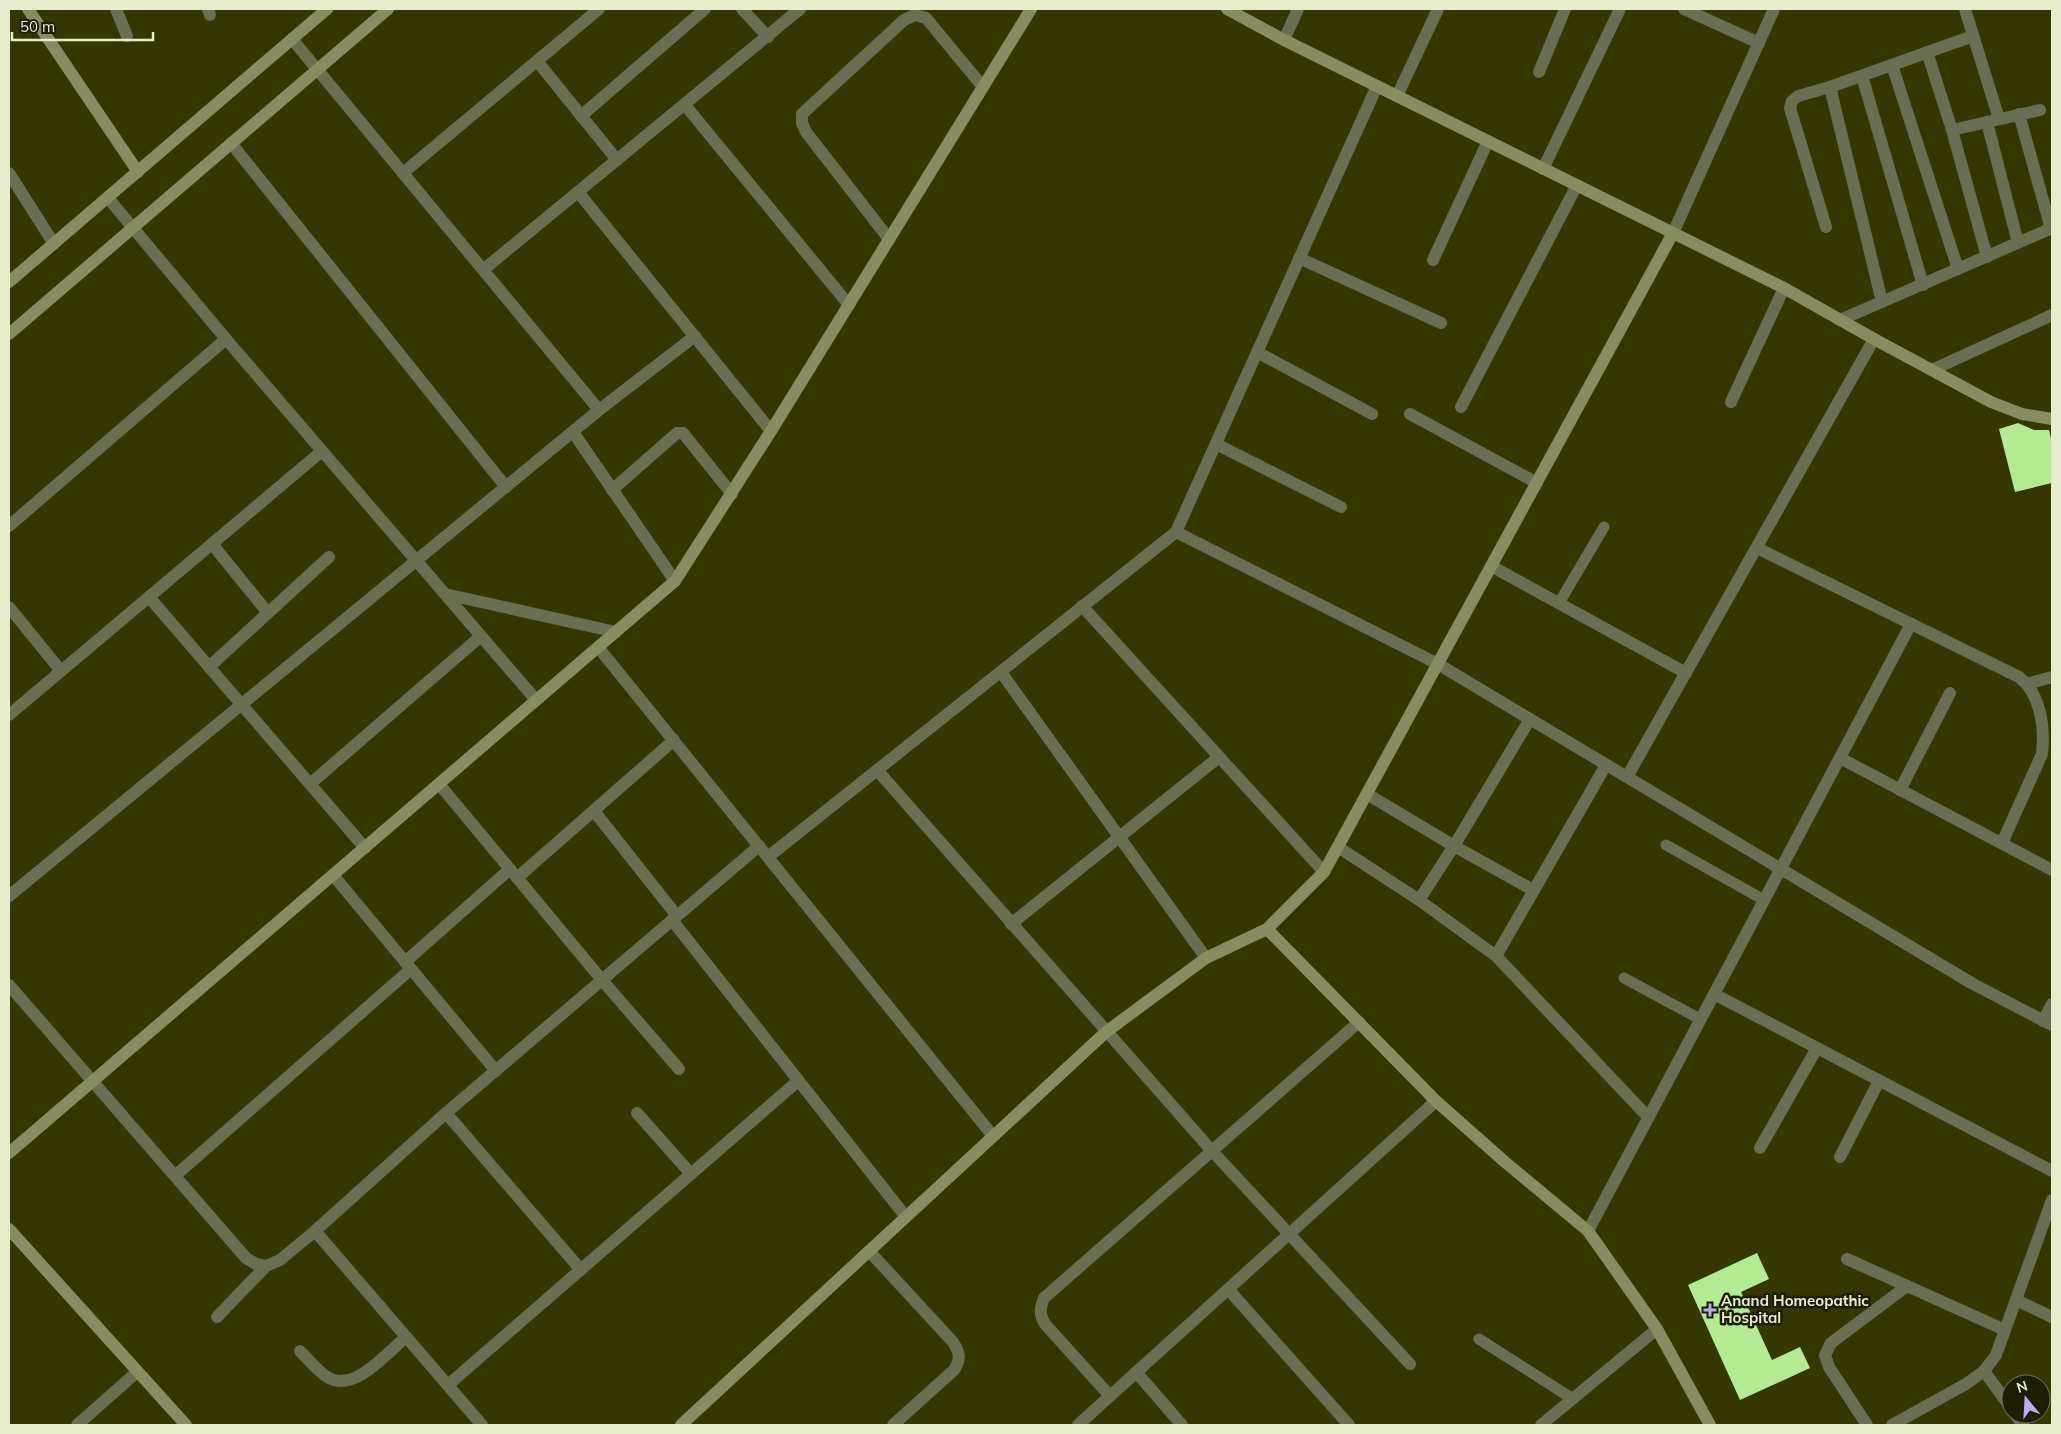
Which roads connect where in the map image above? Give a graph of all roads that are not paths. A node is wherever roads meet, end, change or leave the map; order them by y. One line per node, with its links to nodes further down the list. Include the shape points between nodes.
1 (28, 9): 44 (street)
2 (116, 9): 18 (street)
3 (327, 9): 21 (street)
4 (388, 9): 27 (street)
5 (599, 9): 25 (street)
6 (705, 9): 37 (street)
7 (742, 9): 20 (street)
8 (800, 9): 20 (street)
9 (1030, 9): 31 (street)
10 (1227, 9): 22 (street)
11 (1298, 9): 22 (street)
12 (1438, 9): 33 (street)
13 (1565, 9): 28 (street)
14 (1620, 9): 43 (street)
15 (1684, 9): 23 (street)
16 (1774, 9): 23 (street)
17 (1965, 9): 19 (street)
18 (127, 36)
19 (1973, 36): 24 (street); 38 (street)
20 (768, 37): 34 (street)
21 (292, 39): 27 (street); 44 (street)
22 (1284, 40): 30 (street)
23 (1759, 43): 53 (street)
24 (1927, 52): 26 (street); 39 (street)
25 (536, 61): 37 (street); 46 (street)
26 (1892, 65): 29 (street); 60 (street)
27 (317, 70): 41 (street); 46 (street)
28 (1539, 72)
29 (1862, 76): 32 (street); 63 (street)
30 (1377, 86): 33 (street); 58 (street)
31 (983, 87): 54 (street); 54 (street, via 926,18 915,15 904,20 802,114 806,132)
32 (1830, 87): 50 (street, via 1798,96 1790,108); 65 (street)
33 (1398, 96): 40 (street)
34 (685, 105): 42 (street); 66 (street)
35 (2040, 110): 36 (street)
36 (2019, 114): 38 (street); 52 (street)
37 (581, 116): 42 (street)
38 (1993, 120): 39 (street); 55 (street)
39 (1952, 130): 57 (street)
40 (1488, 141): 43 (street); 59 (street)
41 (231, 143): 51 (street); 87 (street)
42 (617, 160): 48 (street)
43 (1543, 169): 47 (street)
44 (138, 172): 49 (street)
45 (9, 173): 56 (street)
46 (403, 173): 61 (street)
47 (1577, 185): 53 (street); 77 (street)
48 (578, 192): 61 (street); 71 (street)
49 (108, 198): 51 (street); 56 (street)
50 (1826, 227)
51 (133, 228): 70 (street); 72 (street)
52 (2052, 228): 55 (street)
53 (1673, 234): 64 (street); 86 (street)
54 (889, 239): 66 (street)
55 (2018, 243): 57 (street)
56 (54, 244): 62 (street)
57 (1986, 257): 60 (street)
58 (1300, 258): 69 (street); 74 (street)
59 (1432, 260)
60 (1958, 269): 63 (street)
61 (483, 270): 78 (street)
62 (9, 282)
63 (1923, 285): 65 (street)
64 (1784, 288): 68 (street); 76 (street)
65 (1882, 302): 68 (street)
66 (849, 304): 82 (street)
67 (2052, 315): 75 (street)
68 (1840, 320): 73 (street)
69 (1441, 323)
70 (9, 334)
71 (694, 336): 78 (street); 82 (street)
72 (226, 339): 85 (street); 91 (street)
73 (1874, 339): 75 (street); 95 (street)
74 (1257, 352): 79 (street); 84 (street)
75 (1932, 370): 81 (street, via 1991,402 2022,414)
76 (1731, 402)
77 (1461, 407)
78 (600, 410): 83 (street)
79 (1372, 414)
80 (1410, 414): 86 (street)
81 (2052, 419)
82 (771, 431): 89 (street)
83 (573, 432): 87 (street); 88 (street)
84 (1216, 444): 90 (street); 93 (street)
85 (322, 451): 94 (street); 97 (street)
86 (1537, 483): 98 (street)
87 (506, 487): 97 (street)
88 (612, 490): 89 (street, via 669,440 683,433); 99 (street)
89 (732, 494): 99 (street)
90 (1342, 507)
91 (9, 526)
92 (1604, 526): 102 (lane)
93 (1176, 532): 103 (street); 110 (street)
94 (212, 544): 101 (street); 105 (street)
95 (1757, 548): 106 (street); 114 (street)
96 (328, 557): 105 (street)
97 (416, 561): 100 (street); 119 (street)
98 (1492, 566): 102 (street); 110 (street)
99 (675, 581): 107 (street)
100 (445, 594): 107 (street); 108 (street)
101 (149, 597): 111 (street); 112 (street)
102 (1559, 603): 114 (street)
103 (1082, 606): 113 (street); 123 (street)
104 (9, 607): 112 (street)
105 (268, 613): 111 (street)
106 (1911, 624): 116 (street); 124 (street)
107 (616, 632): 109 (street)
108 (481, 636): 118 (street); 128 (street)
109 (598, 647): 118 (street); 122 (street)
110 (1438, 664): 121 (street); 131 (street)
111 (209, 666): 119 (street)
112 (61, 671): 120 (street)
113 (1001, 672): 126 (street); 133 (street)
114 (1686, 673): 127 (street)
115 (2052, 677): 116 (street)
116 (2027, 684): 134 (street, via 2040,713 2042,754)
117 (1950, 693): 130 (street)
118 (536, 700): 129 (street)
119 (242, 704): 128 (street); 147 (street)
120 (9, 715)
121 (1530, 720): 125 (street); 137 (street)
122 (674, 740): 132 (street); 136 (street)
123 (1219, 757): 133 (street); 143 (street)
124 (1840, 758): 130 (street); 141 (street)
125 (1606, 765): 127 (street); 146 (street)
126 (877, 770): 140 (street); 151 (street)
127 (1627, 777): 141 (street)
128 (310, 784): 139 (street)
129 (439, 784): 139 (street); 144 (street)
130 (1900, 790): 134 (street)
131 (1367, 794): 137 (street); 138 (street)
132 (594, 811): 144 (street); 150 (street)
133 (1119, 837): 151 (street); 154 (street)
134 (2002, 843): 142 (street)
135 (1666, 845): 149 (lane)
136 (759, 846): 140 (street); 150 (street)
137 (1454, 846): 146 (street); 148 (street)
138 (1338, 847): 143 (street); 148 (street)
139 (365, 848): 145 (street)
140 (768, 857): 175 (street)
141 (1780, 869): 149 (street); 163 (street, via 1973,984)
142 (2052, 870)
143 (1324, 872): 152 (street)
144 (514, 874): 155 (street); 157 (street)
145 (333, 875): 155 (street); 170 (street)
146 (1534, 890): 153 (street)
147 (9, 896)
148 (1419, 900): 153 (street)
149 (1764, 900): 159 (street)
150 (674, 918): 157 (street); 168 (street)
151 (1011, 924): 164 (street)
152 (1267, 930): 154 (street); 162 (street)
153 (1496, 956): 174 (street)
154 (1206, 958): 164 (street)
155 (408, 965): 167 (street); 182 (street)
156 (1624, 978): 161 (lane)
157 (602, 980): 166 (street); 167 (street)
158 (9, 985): 170 (street)
159 (1714, 994): 161 (street); 165 (street)
160 (2052, 1004): 163 (street)
161 (1700, 1019): 174 (street)
162 (1359, 1022): 171 (street); 177 (street)
163 (2048, 1023)
164 (1106, 1032): 175 (street); 177 (street)
165 (1817, 1048): 169 (street); 176 (street)
166 (679, 1069)
167 (496, 1070): 172 (street)
168 (798, 1081): 181 (street); 184 (street)
169 (1879, 1081): 179 (street); 180 (street)
170 (92, 1082): 178 (street); 182 (street)
171 (1436, 1101): 187 (street); 188 (street)
172 (446, 1113): 186 (street); 192 (street)
173 (637, 1113): 181 (street)
174 (1648, 1117): 187 (street)
175 (993, 1136): 184 (street)
176 (1760, 1148)
177 (1212, 1151): 188 (street); 209 (street, via 1044,1298 1040,1308 1045,1324)
178 (9, 1153)
179 (1840, 1157)
180 (2052, 1171)
181 (691, 1174): 192 (street)
182 (176, 1175): 191 (street, via 246,1258)
183 (2052, 1200): 195 (street)
184 (906, 1217): 189 (street)
185 (9, 1229): 205 (street)
186 (315, 1230): 191 (street, via 280,1260); 200 (street)
187 (1588, 1231): 198 (street)
188 (1288, 1234): 194 (street); 203 (street)
189 (869, 1251): 211 (street, via 953,1342 960,1361); 215 (street)
190 (1847, 1259): 193 (street)
191 (266, 1266): 196 (street)
192 (581, 1270): 207 (street)
193 (1906, 1286): 199 (street); 221 (street, via 1831,1342 1825,1355 1829,1367)
194 (1228, 1289): 206 (street); 218 (street)
195 (2016, 1300): 197 (street); 199 (street)
196 (217, 1317)
197 (2052, 1317)
198 (1657, 1329): 210 (street); 220 (street)
199 (2005, 1330): 204 (street, via 1996,1355)
200 (406, 1337): 202 (street, via 365,1372 346,1382 326,1377); 207 (street)
201 (1479, 1339): 210 (lane)
202 (300, 1351)
203 (1410, 1364)
204 (1984, 1371): 208 (street); 222 (street)
205 (137, 1372): 212 (street); 213 (street)
206 (1136, 1372): 209 (street); 217 (street)
207 (448, 1386): 214 (street)
208 (2001, 1394)
209 (1110, 1396): 216 (street)
210 (1573, 1399): 219 (street)
211 (899, 1423)
212 (77, 1425)
213 (186, 1425)
214 (482, 1425)
215 (681, 1425)
216 (1078, 1425)
217 (1182, 1425)
218 (1349, 1425)
219 (1541, 1425)
220 (1710, 1425)
221 (1867, 1425)
222 (1892, 1425)

